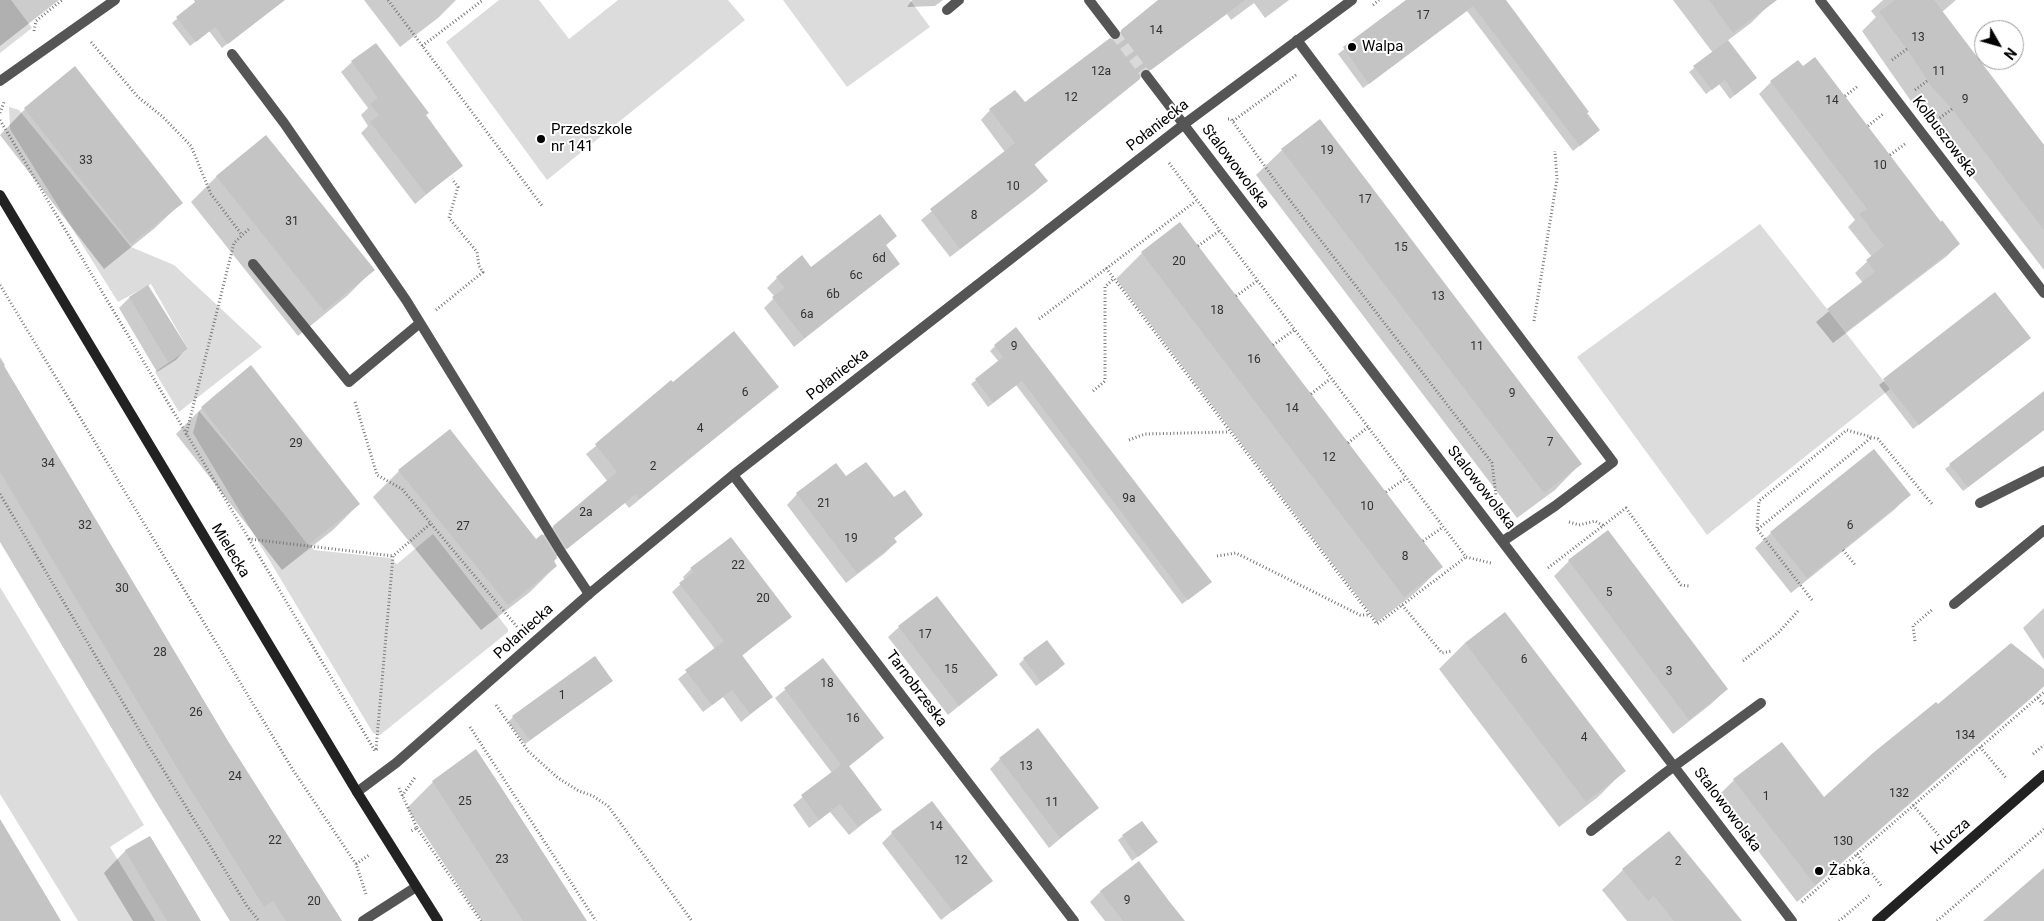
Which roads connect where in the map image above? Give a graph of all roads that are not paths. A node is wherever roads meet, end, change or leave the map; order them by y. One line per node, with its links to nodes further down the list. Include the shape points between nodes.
1 (115, 0): 11 (street)
2 (959, 0): 6 (street)
3 (1090, 0): 7 (street)
4 (1352, 0): 8 (street, Połaniecka)
5 (1820, 0): 15 (street, Kolbuszowska)
6 (947, 10)
7 (1115, 34)
8 (1297, 40): 12 (street, Połaniecka); 21 (street, via 1612,462)
9 (232, 54): 16 (street, via 284,123)
10 (1146, 74): 12 (street, Stalowowolska)
11 (0, 81)
12 (1183, 125): 18 (street, Połaniecka); 21 (street, Stalowowolska)
13 (0, 194): 27 (street, Mielecka)
14 (252, 264): 16 (street, via 349,382)
15 (2044, 293)
16 (420, 323): 22 (street)
17 (2044, 473): 19 (street)
18 (733, 475): 22 (street, Połaniecka); 32 (street, Tarnobrzeska)
19 (1980, 503)
20 (2044, 530): 23 (street)
21 (1503, 542): 25 (street, Stalowowolska)
22 (589, 594): 27 (street, Połaniecka, via 396,763)
23 (1954, 604)
24 (1761, 703): 25 (street)
25 (1675, 766): 28 (street); 33 (street, Stalowowolska)
26 (2044, 775): 34 (street, Krucza)
27 (357, 792): 29 (street, Mielecka)
28 (1591, 831)
29 (416, 887): 30 (street); 31 (street, Mielecka)
30 (363, 921)
31 (438, 921)
32 (1074, 921)
33 (1792, 921)
34 (1877, 921)

